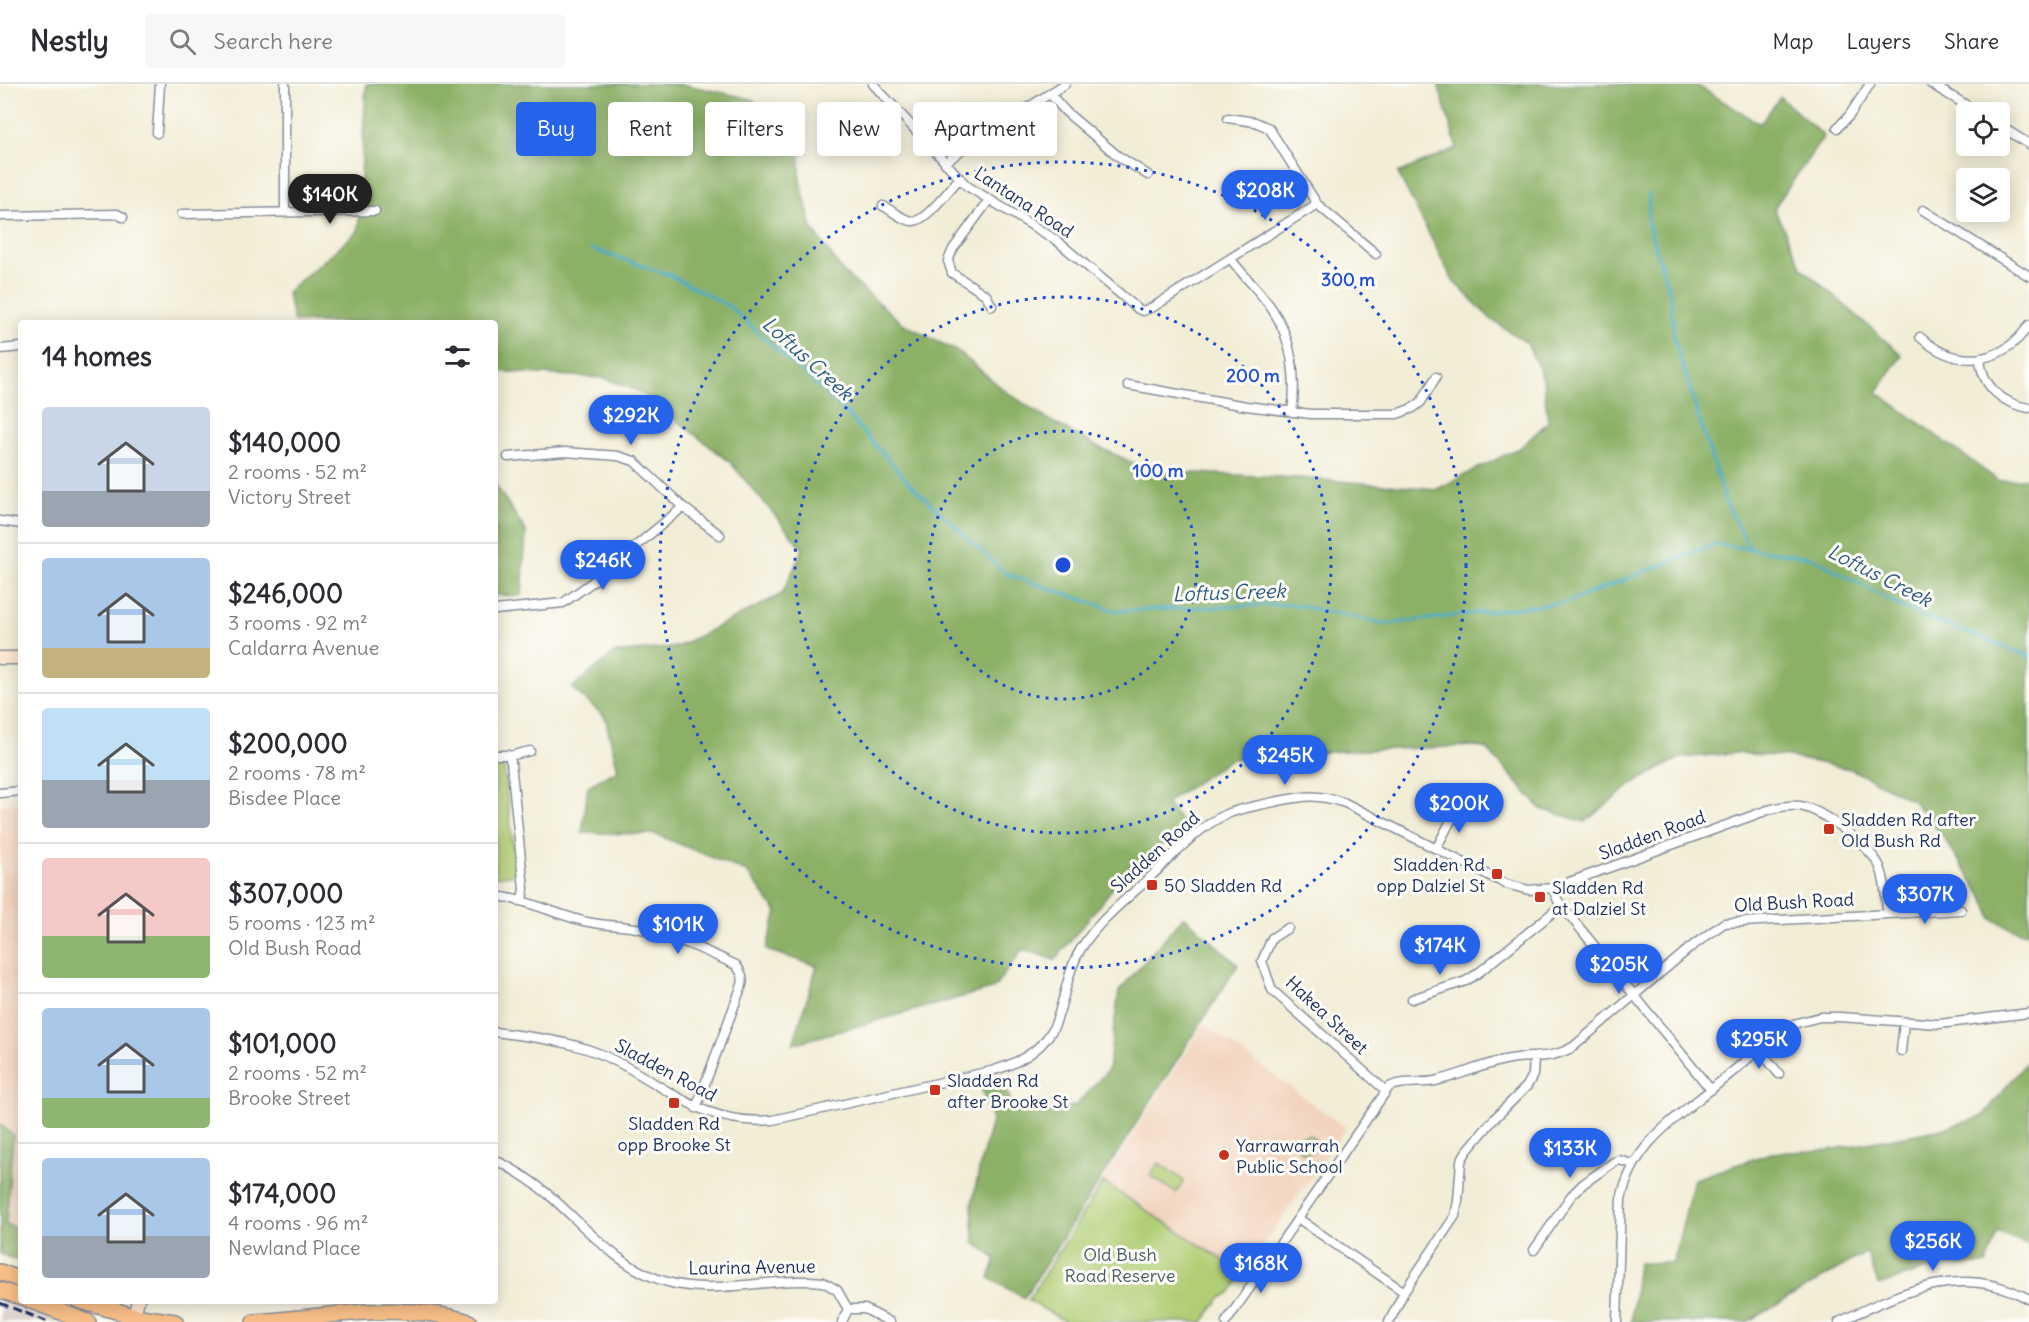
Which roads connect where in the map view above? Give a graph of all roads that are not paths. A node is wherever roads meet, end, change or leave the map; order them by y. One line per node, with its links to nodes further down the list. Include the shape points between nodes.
1 (160, 84): 12 (street)
2 (285, 84): 22 (street)
3 (873, 84): 14 (street, Lantana Road)
4 (1065, 84): 7 (street)
5 (1870, 84): 10 (street)
6 (1932, 84): 8 (street)
7 (1050, 94): 14 (street); 15 (street, via 1118,156)
8 (1962, 102)
9 (1228, 118): 18 (street, via 1269,128)
10 (1837, 128)
11 (2010, 132): 13 (street)
12 (157, 133)
13 (2029, 144)
14 (945, 163): 16 (street, Lantana Road)
15 (1148, 174)
16 (959, 179): 17 (street, Lantana Road); 19 (street, via 919,220 910,221)
17 (989, 200): 27 (street, Lantana Road, via 1056,240 1132,306 1143,310); 29 (street, via 952,249 948,261 952,273 986,296)
18 (1317, 204): 26 (street); 27 (street)
19 (883, 206)
20 (1923, 210): 28 (street)
21 (375, 211): 22 (street)
22 (285, 213): 23 (street)
23 (182, 214)
24 (0, 216): 25 (street)
25 (123, 217)
26 (1376, 254)
27 (1231, 258): 38 (street, via 1272,308 1285,334 1294,393)
28 (2029, 276)
29 (992, 306)
30 (2029, 325): 34 (street, via 2004,351)
31 (1920, 337): 34 (street, via 1951,356)
32 (18, 346): 33 (street)
33 (0, 349)
34 (1980, 359): 37 (street, via 1981,371 1990,387 2006,401)
35 (1436, 377): 38 (street, via 1420,402 1397,414)
36 (1128, 385): 38 (street)
37 (2029, 408)
38 (1292, 412)
39 (508, 457): 40 (street, via 564,452 618,456 634,461)
40 (683, 507): 43 (street); 44 (street, via 563,603)
41 (0, 521): 42 (street)
42 (18, 524)
43 (720, 535)
44 (498, 610)
45 (0, 658): 46 (street)
46 (18, 658)
47 (530, 751): 49 (street)
48 (498, 755): 49 (street)
49 (509, 756): 56 (street, via 520,835)
50 (18, 791): 51 (street)
51 (0, 793)
52 (1458, 807): 53 (street)
53 (1436, 849): 54 (street, Sladden Road, via 1514,887); 72 (street, Sladden Road, via 1324,796 1293,798 1227,814 1198,833 1094,931 1075,960 1058,1019 1038,1049 1025,1058 991,1071 773,1120 752,1122)
54 (1553, 888): 57 (street); 59 (street, Sladden Road, via 1768,810 1799,806 1828,818 1876,860 1885,884)
55 (498, 897): 56 (street)
56 (522, 901): 72 (street, via 588,923 643,929 736,965 742,985)
57 (1562, 905): 61 (street); 62 (street, via 1466,981)
58 (1961, 910): 59 (street, Old Bush Road)
59 (1887, 913): 61 (street, Old Bush Road, via 1724,923)
60 (1288, 928): 71 (street, Hakea Street, via 1272,938 1262,961 1272,990)
61 (1635, 994): 68 (street, Old Bush Road, via 1573,1047 1560,1054); 70 (street)
62 (1412, 999)
63 (2029, 1013): 64 (street, via 1939,1024)
64 (1904, 1022): 66 (street, via 1808,1019 1787,1028); 67 (street)
65 (498, 1032): 72 (street, Sladden Road, via 565,1042 597,1052)
66 (1759, 1049): 69 (street); 70 (street)
67 (1901, 1051)
68 (1534, 1058): 71 (street, Old Bush Road, via 1510,1059 1433,1082 1393,1085); 80 (street, via 1533,1075 1527,1086 1461,1161 1455,1216)
69 (1779, 1074)
70 (1711, 1090): 74 (street, via 1658,1132)
71 (1386, 1091): 75 (street)
72 (696, 1108)
73 (498, 1162): 86 (street, Laurina Avenue, via 537,1185 610,1251 654,1278 695,1286 823,1282 837,1290)
74 (1633, 1164): 76 (street, via 1619,1160 1583,1184); 96 (street, via 1621,1198)
75 (1299, 1219): 80 (street); 94 (street)
76 (1534, 1250)
77 (0, 1272): 78 (highway)
78 (18, 1279)
79 (0, 1290): 81 (highway)
80 (1404, 1292): 95 (street)
81 (18, 1297)
82 (2029, 1299): 97 (street, via 1979,1282 1960,1282 1907,1291)
83 (40, 1304): 88 (highway)
84 (90, 1304): 87 (highway)
85 (137, 1304): 87 (street)
86 (848, 1309): 92 (street); 93 (street, via 865,1309)
87 (133, 1319): 89 (highway)
88 (88, 1322)
89 (175, 1322)
90 (254, 1322): 91 (highway, via 357,1312 424,1313)
91 (469, 1322)
92 (842, 1322)
93 (890, 1322)
94 (1226, 1322)
95 (1389, 1322)
96 (1617, 1322)
97 (1839, 1322)

